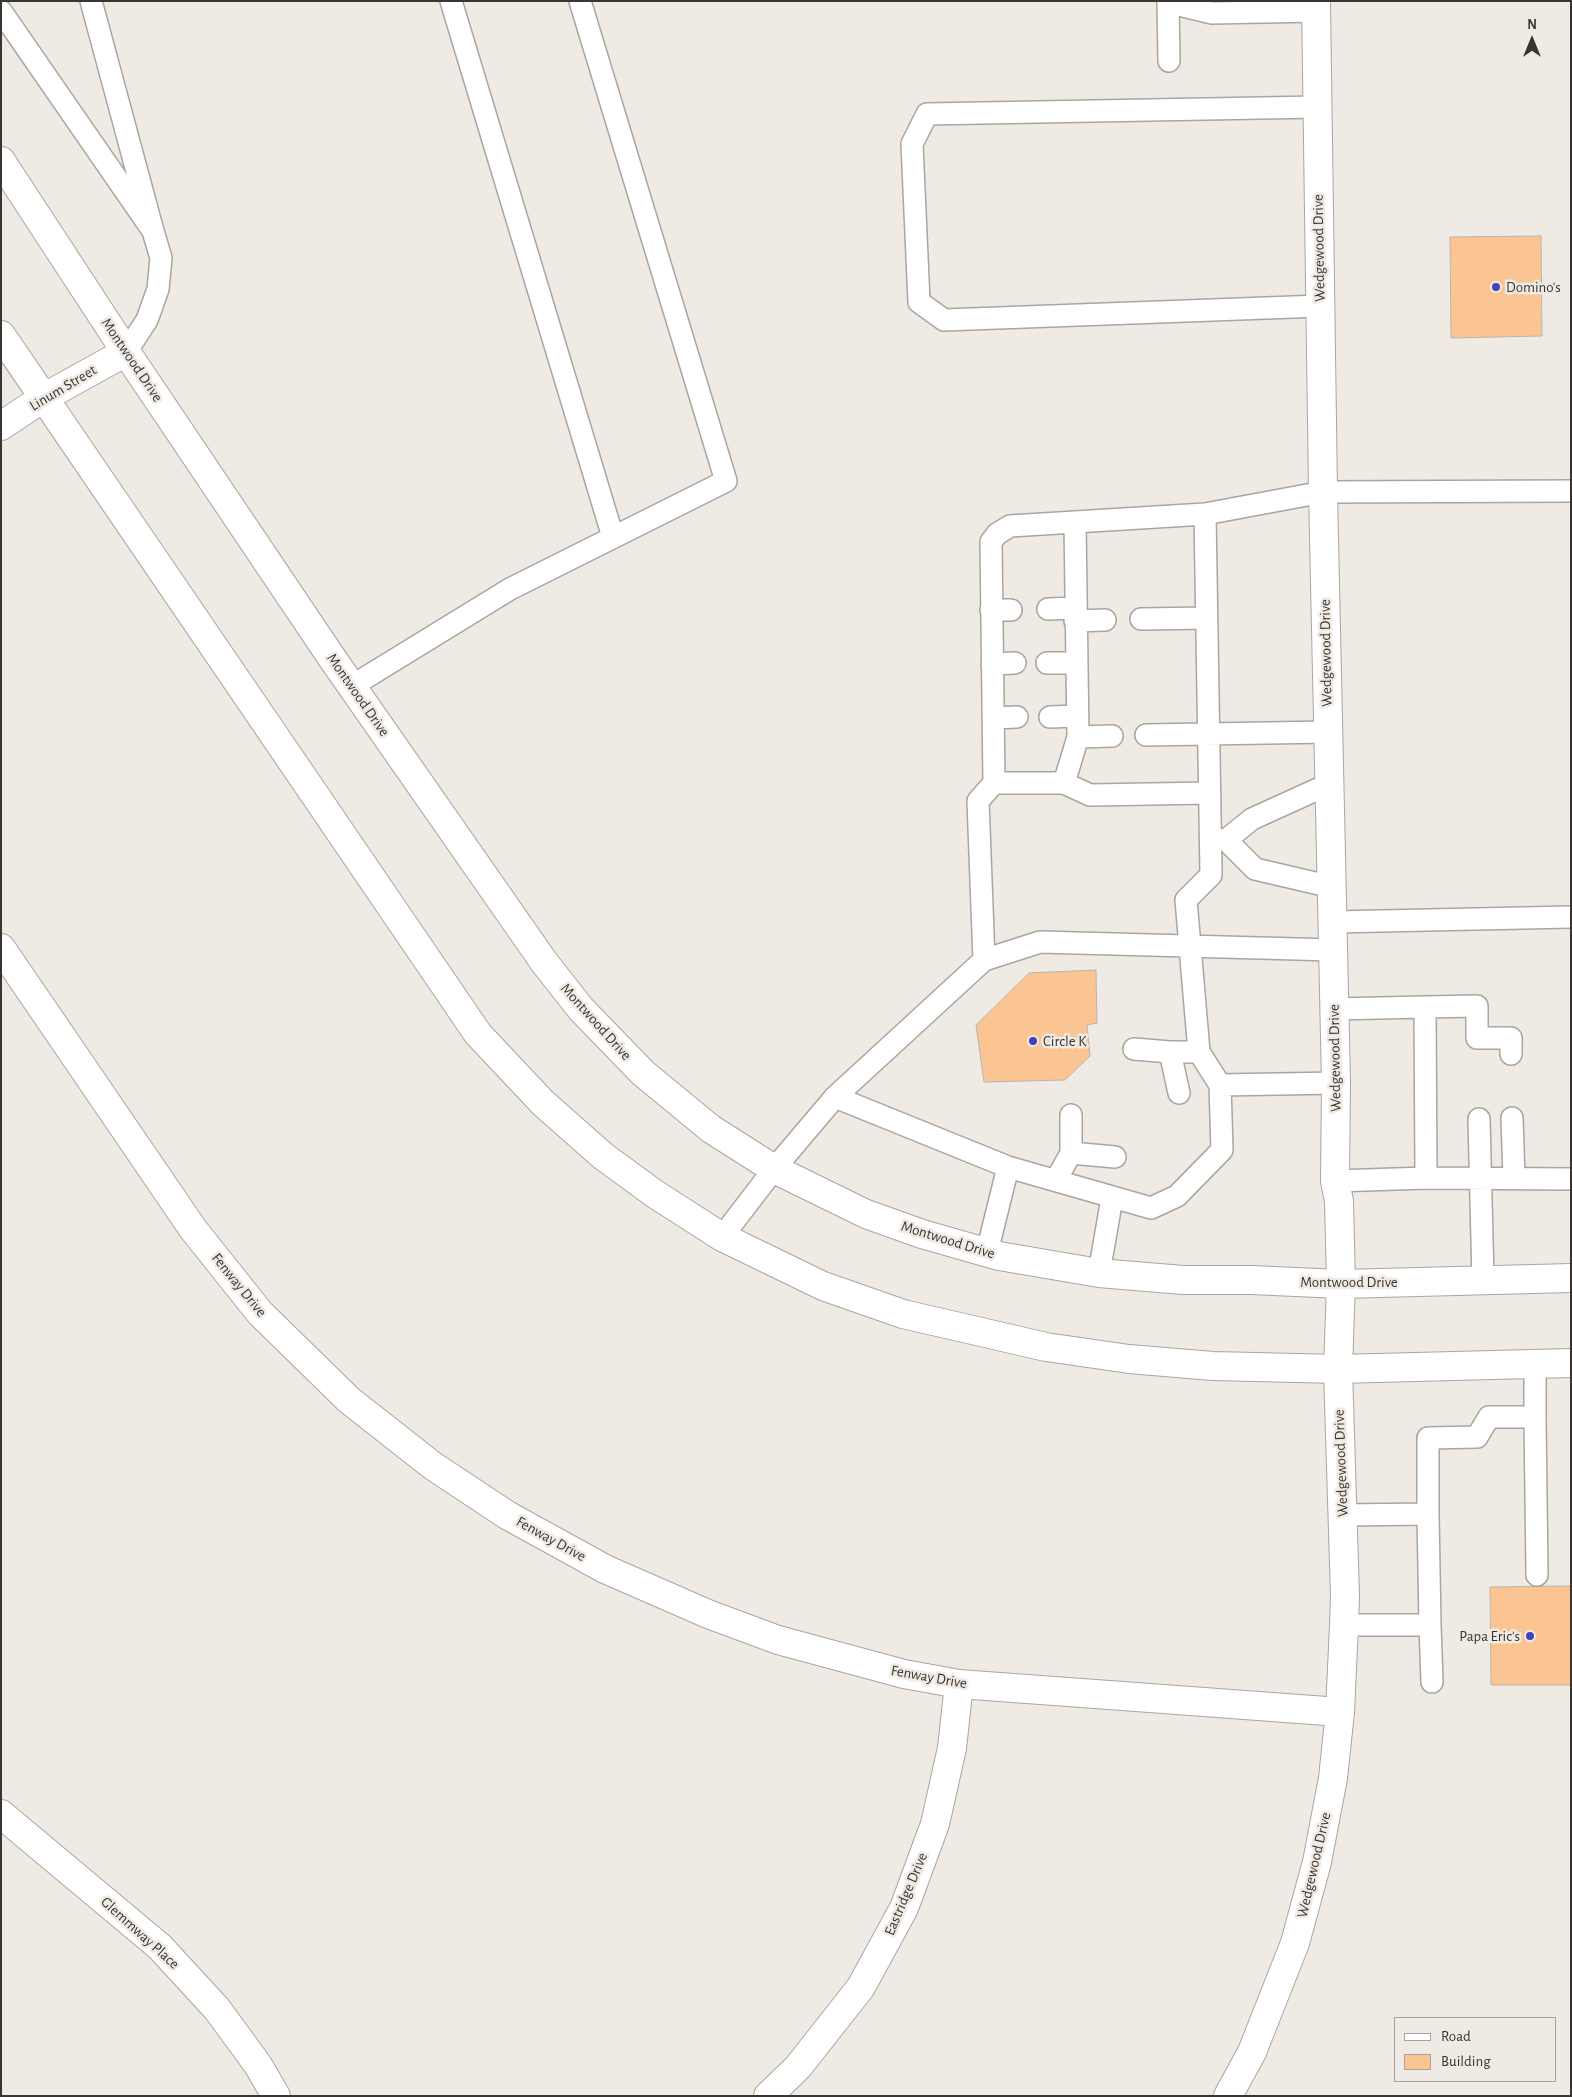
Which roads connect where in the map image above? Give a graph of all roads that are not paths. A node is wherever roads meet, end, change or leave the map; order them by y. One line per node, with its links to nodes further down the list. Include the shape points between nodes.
1 (452, 1): 20 (lane)
2 (580, 1): 20 (lane, via 726,481)
3 (1169, 1): 5 (lane, via 1212,13); 7 (lane)
4 (93, 2): 10 (lane)
5 (1316, 6): 8 (street, Wedgewood Drive)
6 (1, 11): 10 (lane)
7 (1169, 61)
8 (1317, 107): 11 (street, Wedgewood Drive); 11 (lane, via 927,114 912,144 919,302 944,320)
9 (1, 161): 13 (street, Montwood Drive)
10 (152, 231): 13 (lane, via 161,258 158,289 147,320)
11 (1320, 306): 17 (street, Wedgewood Drive)
12 (1, 336): 14 (street)
13 (126, 352): 14 (street, Linum Street); 30 (street, Montwood Drive)
14 (43, 398): 15 (street, Linum Street); 76 (street, via 478,1034 543,1103 603,1156 654,1194)
15 (1, 426)
16 (1571, 491): 17 (lane)
17 (1322, 492): 18 (lane); 35 (street, Wedgewood Drive)
18 (1205, 514): 19 (lane); 23 (lane)
19 (1075, 522): 22 (lane); 29 (lane, via 1010,526 991,542 1001,610)
20 (613, 537): 30 (lane, via 510,589)
21 (1048, 609): 22 (lane)
22 (1075, 614): 25 (lane); 28 (lane)
23 (1206, 618): 24 (lane); 36 (lane)
24 (1141, 619)
25 (1105, 620)
26 (1015, 663): 29 (lane)
27 (1048, 663): 28 (lane)
28 (1076, 663): 31 (lane)
29 (992, 664): 34 (lane)
30 (352, 686): 68 (street, Montwood Drive, via 544,962 581,1009 643,1073 711,1129)
31 (1077, 716): 33 (lane); 39 (lane)
32 (1017, 717): 34 (lane)
33 (1050, 717)
34 (993, 718): 40 (lane)
35 (1328, 732): 36 (lane); 42 (street, Wedgewood Drive)
36 (1209, 733): 37 (lane); 43 (lane)
37 (1146, 735)
38 (1112, 736): 39 (lane)
39 (1078, 737): 41 (lane)
40 (994, 783): 41 (lane); 51 (lane, via 978,801)
41 (1064, 783): 43 (lane, via 1090,795)
42 (1330, 784): 44 (lane, via 1252,819); 45 (street, Wedgewood Drive)
43 (1210, 793): 44 (lane)
44 (1218, 839): 45 (lane, via 1255,869); 48 (lane, via 1211,875 1186,900)
45 (1332, 887): 47 (street, Wedgewood Drive)
46 (1571, 917): 47 (lane)
47 (1333, 922): 50 (street, Wedgewood Drive)
48 (1191, 946): 50 (lane); 51 (lane, via 1040,942); 56 (lane)
49 (1, 948): 92 (street, Fenway Drive, via 193,1229 260,1313 349,1400 433,1466 507,1515 605,1569 708,1614 778,1640 904,1674)
50 (1333, 950): 53 (street, Wedgewood Drive)
51 (984, 960): 61 (lane)
52 (1425, 1007): 53 (lane); 57 (lane, via 1477,1006 1477,1046 1510,1038); 69 (lane)
53 (1334, 1009): 58 (street, Wedgewood Drive)
54 (1134, 1049): 55 (lane)
55 (1170, 1052): 56 (lane); 60 (lane)
56 (1199, 1052): 59 (lane)
57 (1510, 1054)
58 (1336, 1082): 59 (lane); 74 (street, Wedgewood Drive)
59 (1220, 1085): 75 (lane, via 1222,1150 1177,1196 1151,1208)
60 (1179, 1093)
61 (835, 1097): 67 (lane); 68 (lane)
62 (1071, 1115): 65 (lane)
63 (1479, 1118): 71 (lane)
64 (1512, 1118): 70 (lane)
65 (1071, 1152): 66 (lane); 73 (lane)
66 (1115, 1157)
67 (1008, 1168): 73 (lane); 77 (lane)
68 (774, 1169): 76 (lane); 77 (street, Montwood Drive, via 866,1214)
69 (1426, 1178): 71 (lane); 74 (lane)
70 (1514, 1178): 71 (lane); 72 (lane)
71 (1480, 1179): 80 (lane)
72 (1571, 1179)
73 (1056, 1180): 75 (lane)
74 (1335, 1181): 81 (street, Wedgewood Drive, via 1339,1201)
75 (1112, 1198): 78 (lane)
76 (722, 1237): 84 (street, via 823,1286 903,1314 1046,1347 1129,1359 1213,1366)
77 (987, 1252): 78 (street, Montwood Drive)
78 (1099, 1273): 81 (street, Montwood Drive, via 1183,1280)
79 (1571, 1278): 80 (street, Montwood Drive)
80 (1483, 1280): 81 (street, Montwood Drive)
81 (1340, 1284): 84 (street, Wedgewood Drive)
82 (1571, 1363): 83 (street)
83 (1535, 1364): 84 (street); 85 (lane)
84 (1338, 1368): 87 (street, Wedgewood Drive)
85 (1535, 1417): 86 (lane, via 1488,1417 1477,1437 1428,1438); 88 (lane)
86 (1428, 1514): 87 (lane); 90 (lane)
87 (1343, 1515): 89 (street, Wedgewood Drive)
88 (1537, 1575)
89 (1344, 1625): 90 (lane); 93 (street, Wedgewood Drive)
90 (1430, 1625): 91 (lane)
91 (1432, 1682)
92 (959, 1684): 93 (street, Fenway Drive); 96 (street, Eastridge Drive, via 952,1748 935,1824 904,1908 861,1987 798,2067)
93 (1340, 1712): 97 (street, Wedgewood Drive, via 1333,1778 1317,1862 1295,1943 1252,2052)
94 (1, 1814): 95 (street, Glemmway Place, via 160,1947 217,2009 258,2065)
95 (276, 2096)
96 (768, 2096)
97 (1228, 2096)

